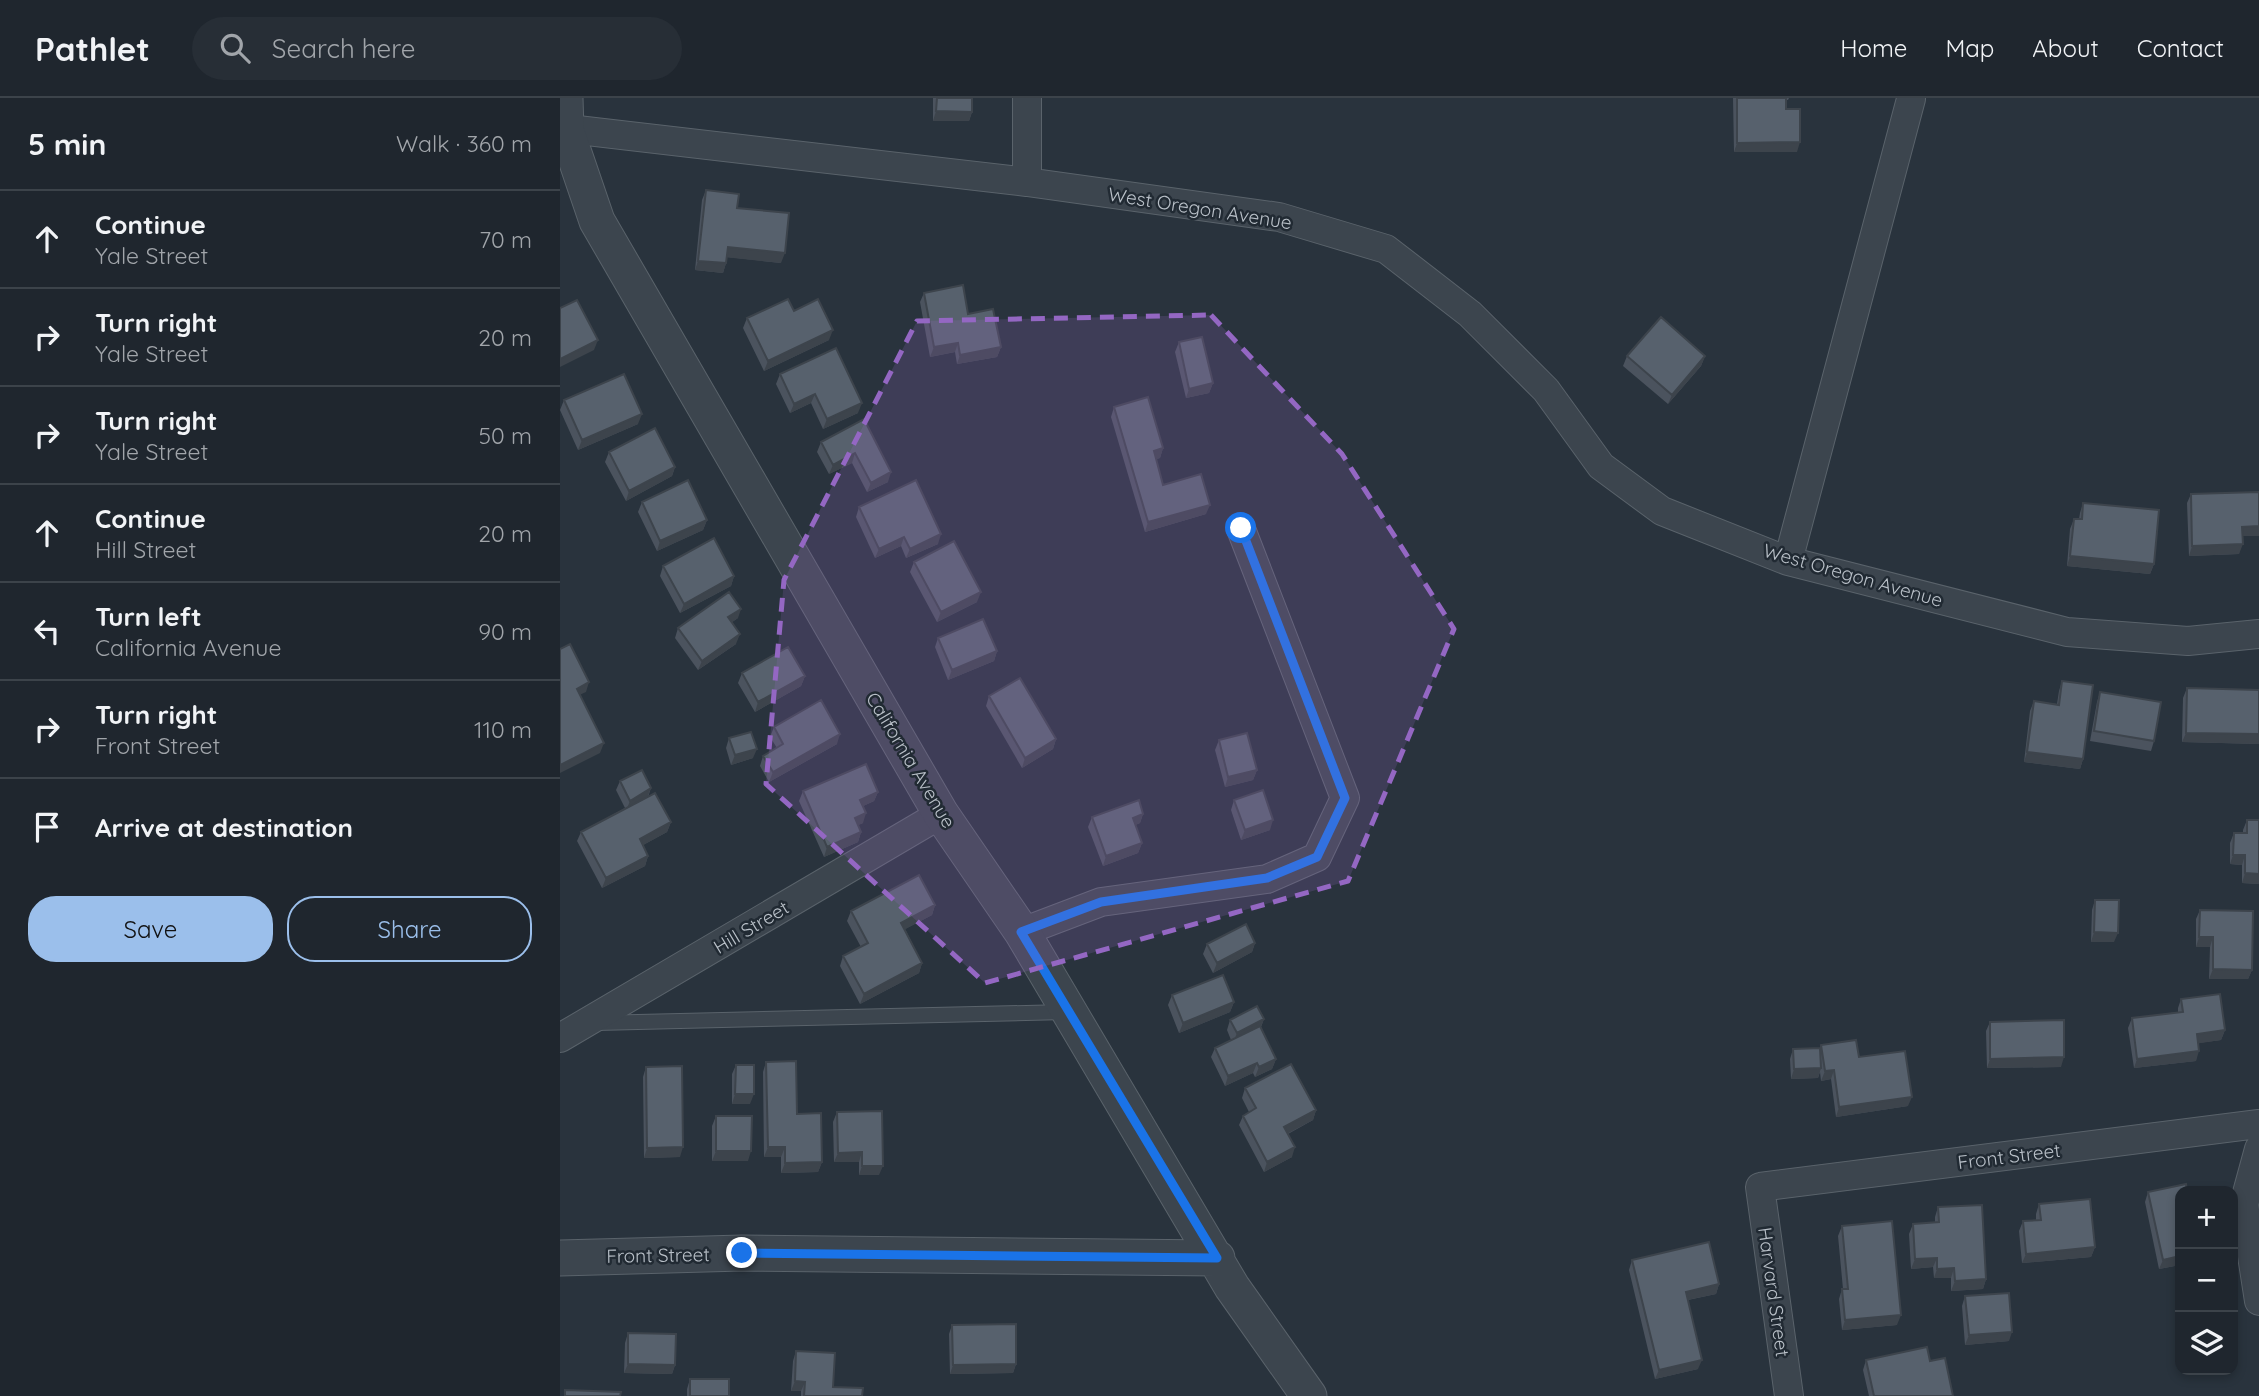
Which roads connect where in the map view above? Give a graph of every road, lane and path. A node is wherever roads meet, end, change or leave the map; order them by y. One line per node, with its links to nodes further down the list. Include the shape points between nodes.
1 (1027, 98): 4 (street)
2 (1911, 99): 6 (street)
3 (564, 118): 4 (street, West Oregon Avenue); 8 (street, California Avenue, via 597,221)
4 (1027, 182): 6 (street, West Oregon Avenue, via 1279,217 1385,249 1470,314 1546,390 1601,466 1662,511)
5 (1241, 528): 9 (street, via 1345,798 1317,857 1267,878 1101,902)
6 (1788, 561): 7 (street, West Oregon Avenue, via 2067,632 2188,641)
7 (2259, 634)
8 (942, 814): 9 (street, California Avenue); 10 (street, Hill Street)
9 (1021, 932): 10 (lane, via 1066,1013); 16 (street, California Avenue)
10 (587, 1023): 11 (street, Hill Street)
11 (560, 1038)
12 (2259, 1124): 14 (street, Front Street)
13 (2259, 1149): 17 (street, via 2244,1204)
14 (1760, 1187): 19 (street, Harvard Street)
15 (560, 1258): 16 (street, Front Street, via 742,1253)
16 (1217, 1258): 18 (street, California Avenue, via 1232,1287)
17 (2259, 1301)
18 (1309, 1396)
19 (1789, 1396)

